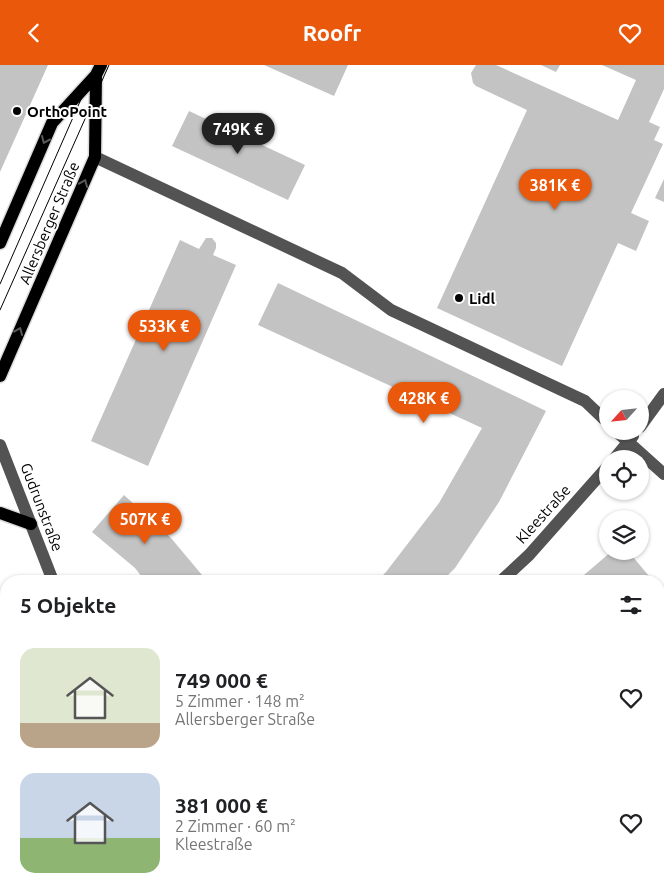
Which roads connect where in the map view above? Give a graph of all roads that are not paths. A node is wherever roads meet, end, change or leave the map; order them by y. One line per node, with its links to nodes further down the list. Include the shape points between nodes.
1 (99, 70): 2 (main road, Allersberger Straße); 3 (main road, Allersberger Straße, one-way to 3, via 52,123)
2 (94, 157): 4 (main road, Allersberger Straße, one-way to 2); 6 (street, via 342,273 391,310 585,401)
3 (0, 243)
4 (0, 376)
5 (664, 394): 7 (street)
6 (599, 414)
7 (649, 415)
8 (628, 442): 10 (street); 11 (street)
9 (0, 445): 14 (street, Gudrunstraße)
10 (621, 450)
11 (664, 474)
12 (599, 476): 16 (street, Kleestraße)
13 (0, 513): 14 (main road)
14 (31, 524): 15 (street, Gudrunstraße)
15 (51, 575)
16 (507, 575)

